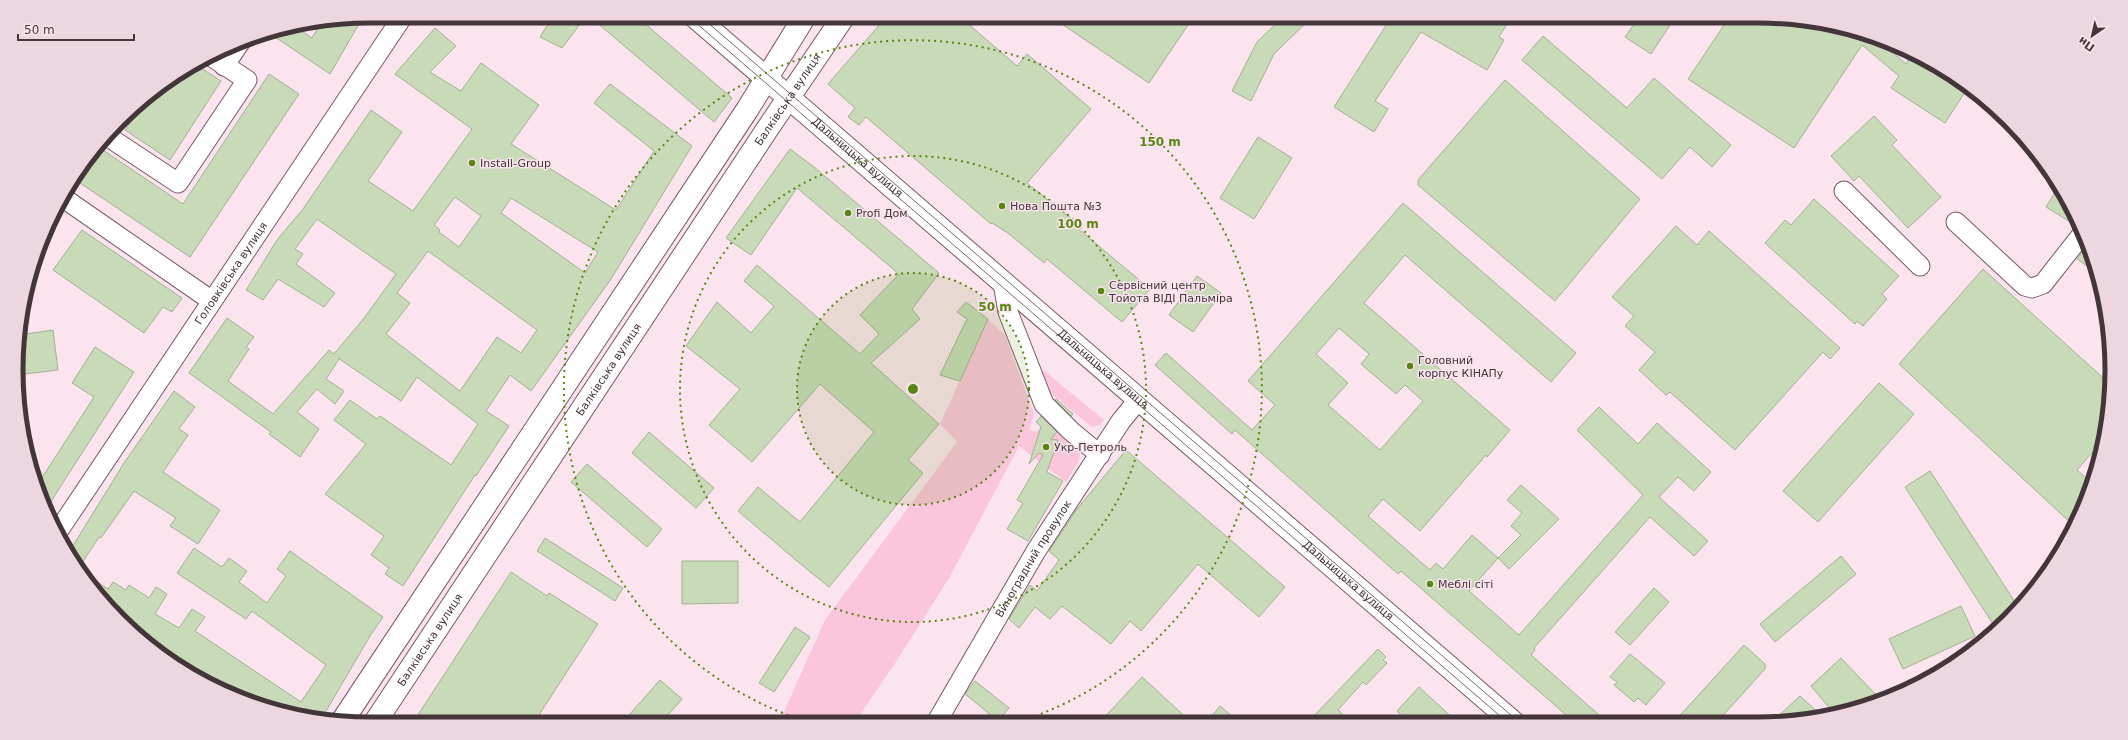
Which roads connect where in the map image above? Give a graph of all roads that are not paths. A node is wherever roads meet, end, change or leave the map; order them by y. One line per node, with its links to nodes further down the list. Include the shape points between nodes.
1 (398, 23): 15 (street, Головківська вулиця)
2 (702, 23): 6 (main road, Дальницька вулиця)
3 (800, 23): 6 (main road)
4 (839, 23): 7 (main road, Балківська вулиця)
5 (218, 61): 8 (street, via 247,80 178,184)
6 (766, 78): 7 (main road, Дальницька вулиця); 19 (main road)
7 (788, 98): 14 (main road, Дальницька вулиця); 20 (main road, Балківська вулиця)
8 (111, 139)
9 (1844, 191): 13 (street)
10 (67, 201): 15 (street)
11 (1956, 222): 12 (street, via 2025,286 2032,288 2043,284)
12 (2079, 238)
13 (1920, 266)
14 (1003, 283): 16 (main road, Дальницька вулиця); 17 (street, via 1008,312 1044,404)
15 (212, 300): 18 (street, Головківська вулиця)
16 (1139, 399): 17 (street, Виноградний провулок, via 1121,421); 22 (main road, Дальницька вулиця)
17 (1100, 455): 21 (street, Виноградний провулок, via 1036,551)
18 (61, 527)
19 (346, 716)
20 (379, 717)
21 (939, 717)
22 (1507, 717)

